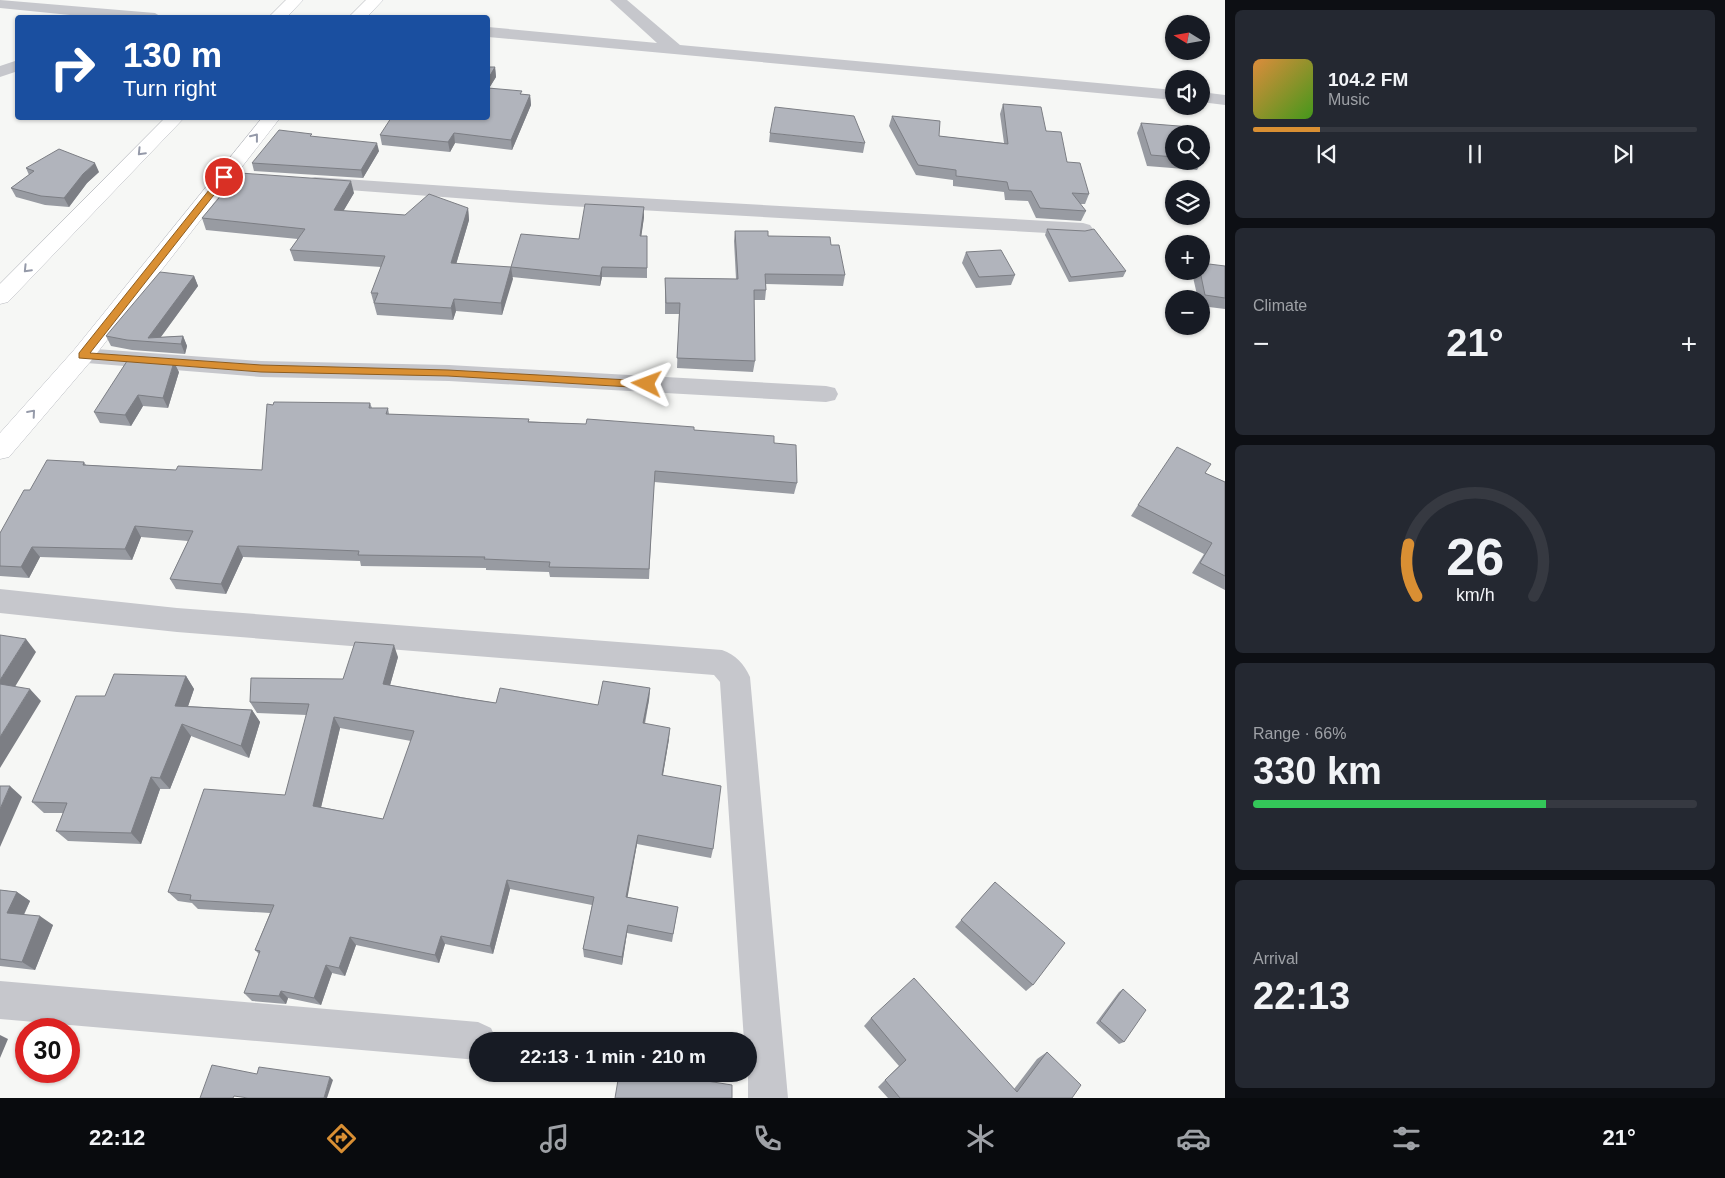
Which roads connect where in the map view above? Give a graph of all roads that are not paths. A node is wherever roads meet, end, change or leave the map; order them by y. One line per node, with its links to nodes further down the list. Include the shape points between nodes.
1 (295, 0): 6 (street)
2 (375, 0): 7 (street)
3 (618, 0): 9 (street)
4 (0, 2): 5 (street)
5 (123, 15)
6 (279, 15)
7 (359, 15)
8 (490, 32): 9 (street)
9 (676, 50): 12 (street)
10 (15, 65): 11 (street)
11 (0, 72)
12 (1165, 94)
13 (1210, 99): 14 (street)
14 (1225, 100)
15 (172, 120): 19 (street, one-way to 19)
16 (270, 120): 20 (street, one-way to 16, via 234,178)
17 (293, 182): 18 (street, via 550,200)
18 (1083, 229)
19 (0, 297)
20 (82, 356): 21 (street, via 261,369 448,373); 22 (street, one-way to 20)
21 (826, 394)
22 (0, 450)
23 (0, 601): 26 (street, via 177,620 722,663 735,677)
24 (0, 1000): 25 (street)
25 (469, 1040)
26 (760, 1076)

